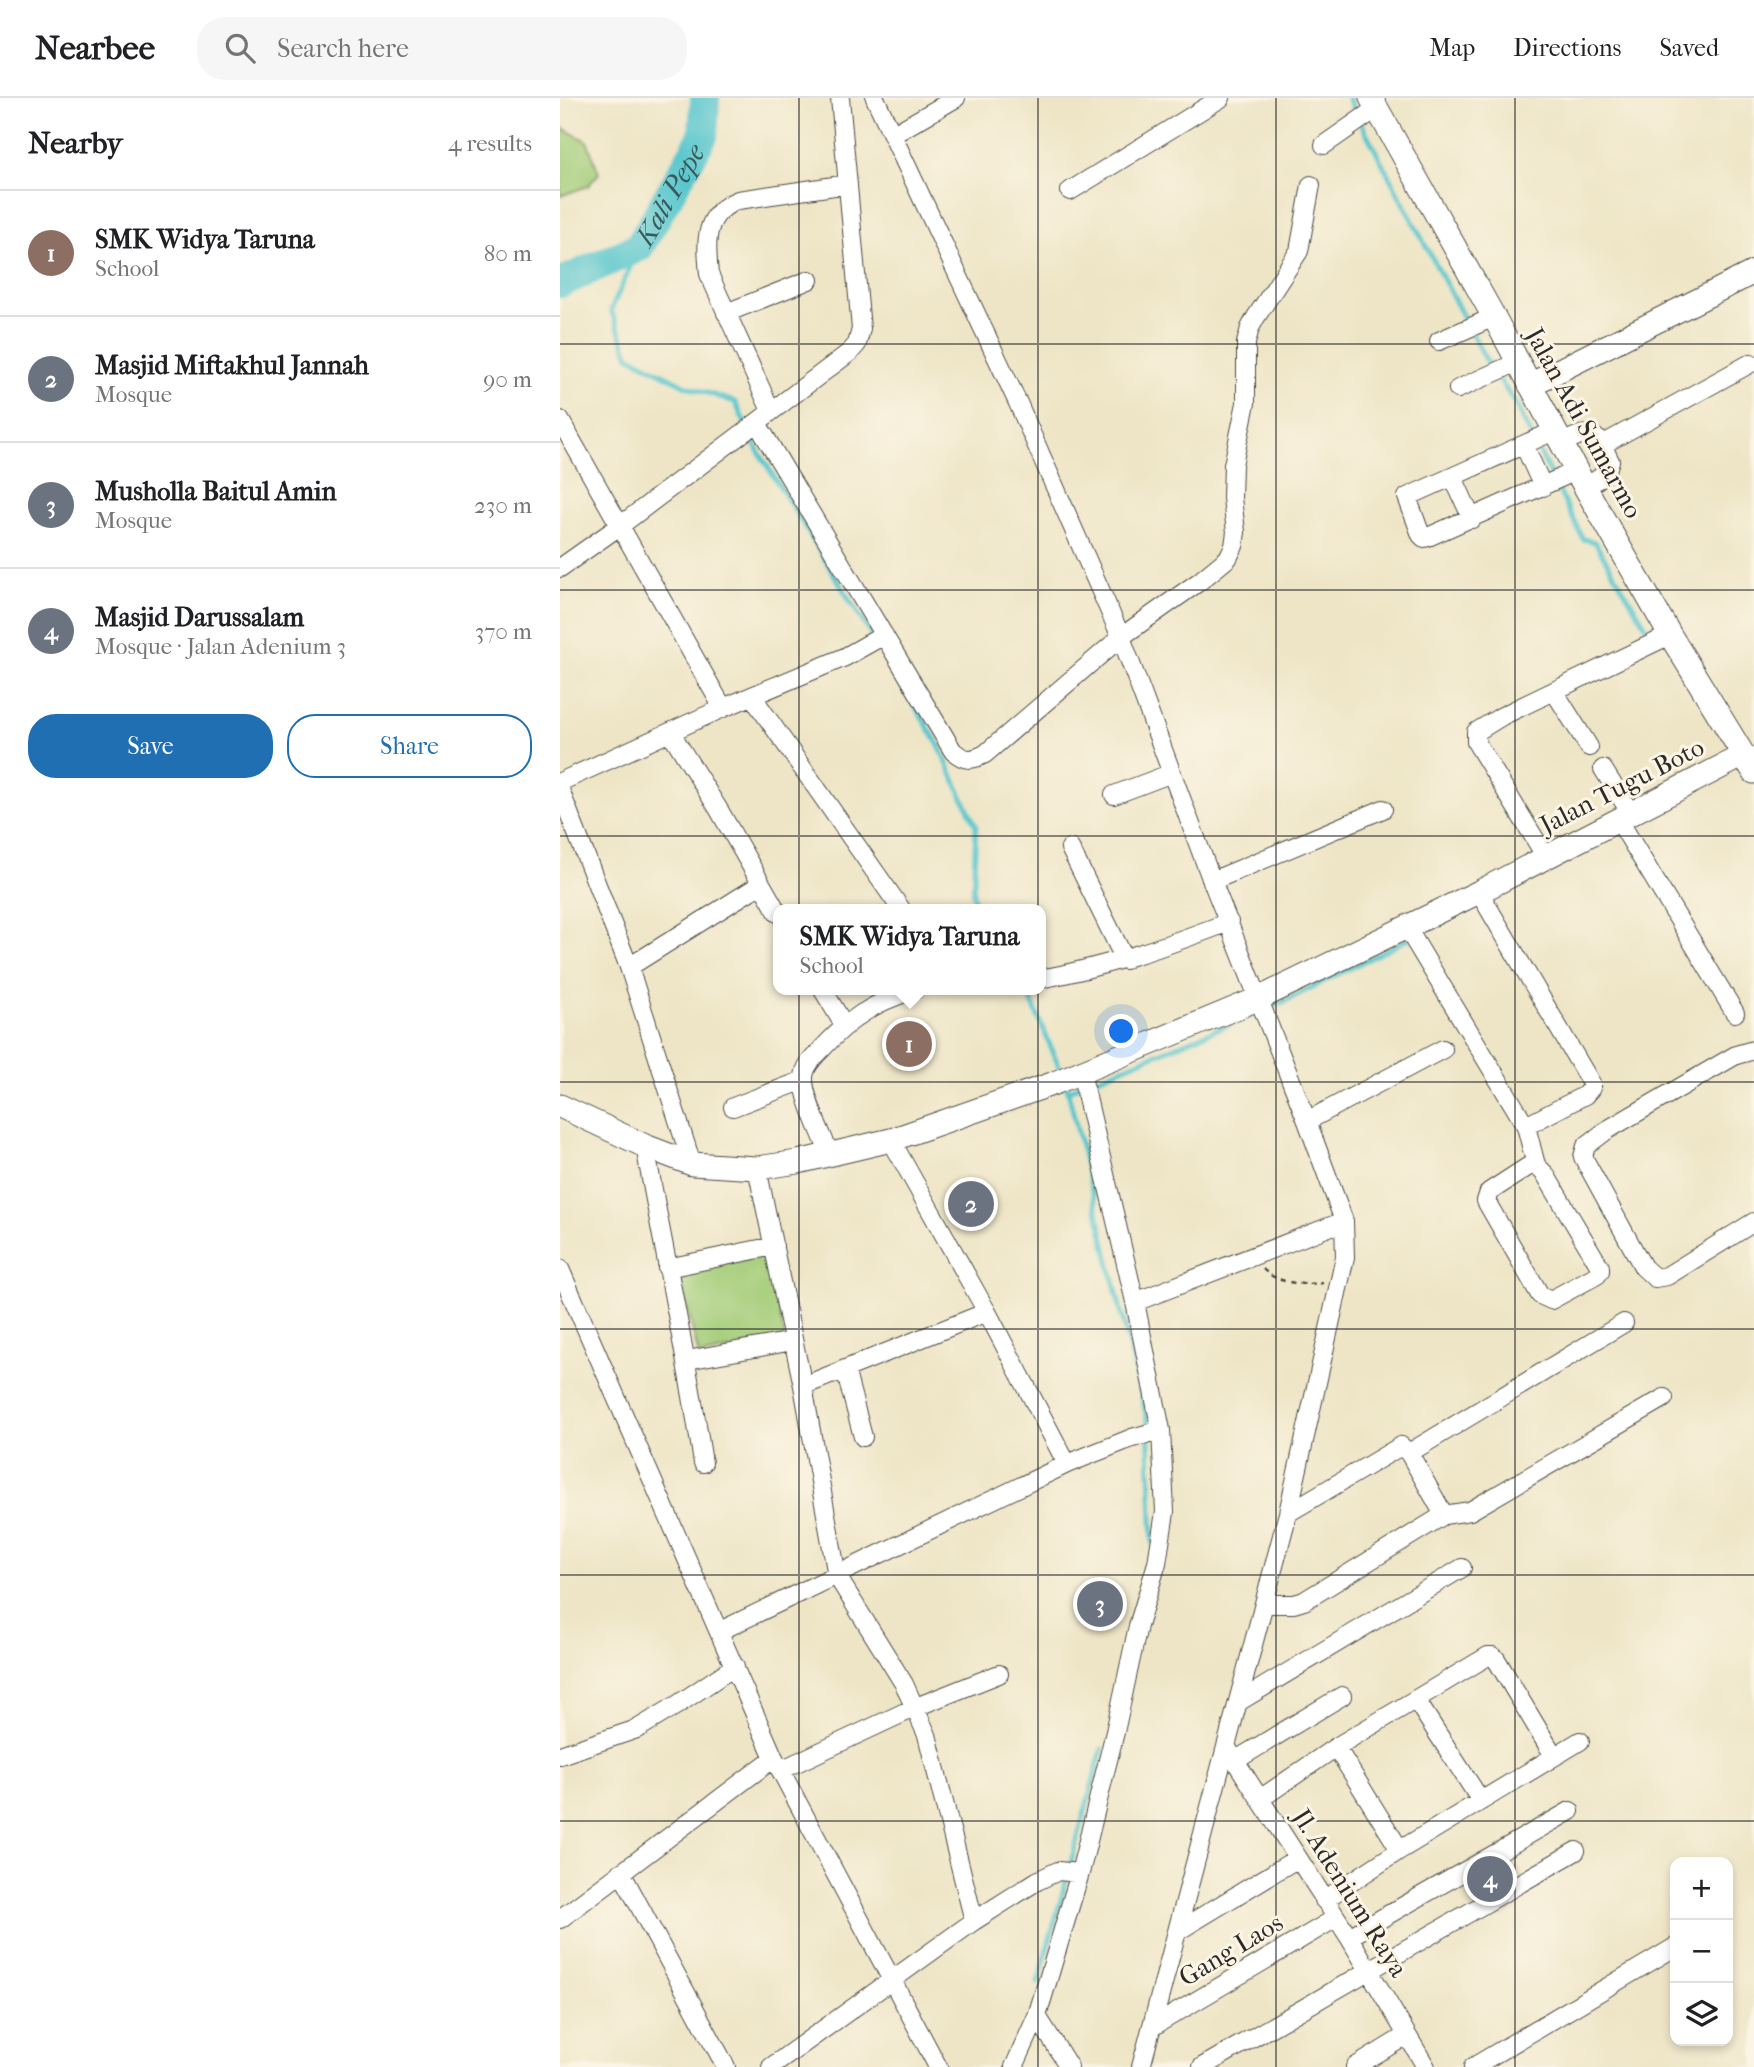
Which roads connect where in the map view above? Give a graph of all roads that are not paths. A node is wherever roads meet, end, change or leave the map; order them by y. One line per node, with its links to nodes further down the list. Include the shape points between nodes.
1 (840, 98): 8 (street)
2 (875, 98): 6 (street)
3 (956, 98): 6 (street)
4 (1221, 98): 10 (street)
5 (1368, 111): 7 (street); 14 (main road, Jalan Adi Sumarmo)
6 (892, 135): 31 (street)
7 (1324, 145)
8 (848, 184): 13 (street, via 725,205 709,226 707,251 709,274); 20 (street, via 861,329 857,344)
9 (1311, 185): 31 (street, via 1299,251 1256,317 1246,344 1245,403 1233,465 1234,546 1216,569)
10 (1070, 191)
11 (1754, 272): 18 (main road)
12 (809, 280): 13 (street)
13 (726, 313): 20 (street)
14 (1477, 325): 15 (street); 17 (main road, Jalan Adi Sumarmo)
15 (1438, 341)
16 (1751, 363): 24 (street)
17 (1501, 370): 18 (main road, Jalan Adi Sumarmo); 19 (street)
18 (1530, 385): 23 (main road, Jalan Adi Sumarmo)
19 (1458, 389)
20 (771, 411): 22 (street)
21 (560, 420): 28 (street)
22 (750, 428): 28 (street); 32 (street)
23 (1541, 440): 24 (street, via 1587,434); 25 (street); 26 (main road, Jalan Adi Sumarmo); 26 (street)
24 (1602, 445): 26 (street, via 1610,461 1598,480)
25 (1453, 477): 27 (street); 27 (street, via 1407,497 1421,535 1428,537)
26 (1562, 482): 27 (street); 30 (main road, Jalan Adi Sumarmo)
27 (1472, 519)
28 (621, 525): 29 (street); 35 (street)
29 (560, 568)
30 (1670, 635): 33 (street); 38 (main road, Jalan Adi Sumarmo)
31 (1121, 637): 32 (street, via 985,754 972,760 953,751); 40 (street)
32 (877, 639): 34 (street)
33 (1555, 691): 37 (street); 47 (street, via 1502,716 1474,737)
34 (752, 696): 35 (street); 52 (street)
35 (723, 708): 36 (street)
36 (671, 733): 41 (street); 49 (street)
37 (1589, 747)
38 (1749, 763): 45 (main road, Jalan Tugu Boto)
39 (1603, 769): 45 (street)
40 (1172, 773): 43 (street); 48 (street)
41 (560, 782)
42 (560, 790): 56 (street)
43 (1114, 795)
44 (1383, 809): 48 (street)
45 (1624, 816): 47 (main road, Jalan Tugu Boto); 61 (street)
46 (1070, 848): 55 (street)
47 (1527, 867): 50 (main road, Jalan Tugu Boto)
48 (1212, 881): 53 (street)
49 (761, 884): 51 (street); 56 (street)
50 (1483, 898): 54 (main road, Jalan Tugu Boto); 70 (street, via 1591,1083 1585,1095)
51 (773, 904)
52 (898, 904)
53 (1228, 922): 55 (street); 60 (street)
54 (1411, 934): 60 (main road, Jalan Tugu Boto); 70 (street)
55 (1125, 960): 57 (street)
56 (629, 967): 74 (street)
57 (1046, 978)
58 (826, 995): 62 (street)
59 (898, 995): 62 (street)
60 (1263, 1006): 65 (main road, Jalan Tugu Boto); 69 (street)
61 (1735, 1013)
62 (844, 1025): 66 (street, via 806,1069)
63 (1443, 1049): 69 (street)
64 (1754, 1050): 78 (street, via 1737,1055 1607,1130 1586,1146 1583,1157 1643,1267 1655,1278 1667,1276)
65 (1081, 1079): 71 (main road, Jalan Tugu Boto, via 1052,1084); 82 (street)
66 (804, 1080): 68 (street); 73 (street)
67 (560, 1106): 72 (main road, Jalan Tugu Boto)
68 (733, 1107)
69 (1307, 1121): 77 (street)
70 (1526, 1126): 75 (street)
71 (891, 1140): 73 (main road, Jalan Tugu Boto); 83 (street)
72 (645, 1146): 74 (main road, Jalan Tugu Boto); 80 (street)
73 (830, 1155): 76 (main road, Jalan Tugu Boto)
74 (692, 1164): 76 (main road, Jalan Tugu Boto)
75 (1536, 1165): 75 (street, via 1600,1270 1550,1300 1540,1294 1486,1201 1489,1192)
76 (757, 1168): 79 (street)
77 (1344, 1221): 82 (street); 95 (street, via 1345,1257)
78 (1754, 1222)
79 (774, 1246): 80 (street); 85 (street)
80 (667, 1268): 86 (street)
81 (560, 1269): 100 (street)
82 (1135, 1302): 90 (street)
83 (987, 1312): 87 (street); 94 (street)
84 (1624, 1323): 92 (street)
85 (793, 1341): 86 (street); 88 (street)
86 (687, 1360): 93 (street)
87 (845, 1369): 88 (street); 91 (street)
88 (803, 1386): 98 (street)
89 (1664, 1398): 96 (street)
90 (1157, 1431): 94 (street); 120 (street, via 1165,1512 1161,1547 1115,1732)
91 (863, 1437)
92 (1417, 1448): 95 (street, via 1396,1447); 96 (street)
93 (703, 1463)
94 (1067, 1464): 98 (street)
95 (1288, 1513): 99 (street)
96 (1454, 1514): 99 (street, via 1304,1601)
97 (1462, 1568): 105 (street)
98 (836, 1576): 100 (street); 106 (street)
99 (1265, 1604): 105 (street)
100 (720, 1631): 101 (street)
101 (735, 1665): 110 (street, via 638,1729); 112 (street)
102 (999, 1674): 106 (street)
103 (1342, 1696): 109 (street)
104 (1416, 1700): 108 (street); 111 (street, via 1493,1656); 114 (street)
105 (1240, 1701): 109 (street)
106 (916, 1707): 112 (street); 124 (street)
107 (1580, 1741): 111 (street)
108 (1336, 1747): 113 (street); 116 (street)
109 (1231, 1754): 113 (street, Jl. Adenium Raya); 125 (street)
110 (560, 1755)
111 (1554, 1756): 114 (street)
112 (778, 1764): 119 (street); 129 (street)
113 (1260, 1799): 118 (street, Jl. Adenium Raya)
114 (1481, 1801): 116 (street)
115 (1570, 1811): 126 (street)
116 (1400, 1850): 121 (street)
117 (1576, 1851): 128 (street)
118 (1298, 1858): 121 (street, Jl. Adenium Raya); 125 (street)
119 (621, 1872): 123 (street); 133 (street)
120 (1069, 1872): 124 (street, via 1037,1881); 130 (street)
121 (1324, 1900): 122 (street, Jl. Adenium Raya)
122 (1336, 1918): 126 (street, Jl. Adenium Raya); 131 (street, Gang Laos)
123 (560, 1919)
124 (974, 1921): 129 (street)
125 (1178, 1931): 131 (street)
126 (1349, 1937): 128 (street, Jl. Adenium Raya)
127 (1670, 1950): 142 (street)
128 (1368, 1970): 132 (street, Jl. Adenium Raya); 139 (street)
129 (893, 1980): 134 (street); 135 (street)
130 (1037, 2016): 136 (street); 137 (street)
131 (1152, 2027): 138 (street)
132 (1407, 2035): 140 (street); 141 (street, Jl. Adenium Raya)
133 (726, 2067)
134 (771, 2067)
135 (938, 2067)
136 (1014, 2067)
137 (1069, 2067)
138 (1142, 2067)
139 (1202, 2067)
140 (1354, 2067)
141 (1426, 2067)
142 (1473, 2067)

